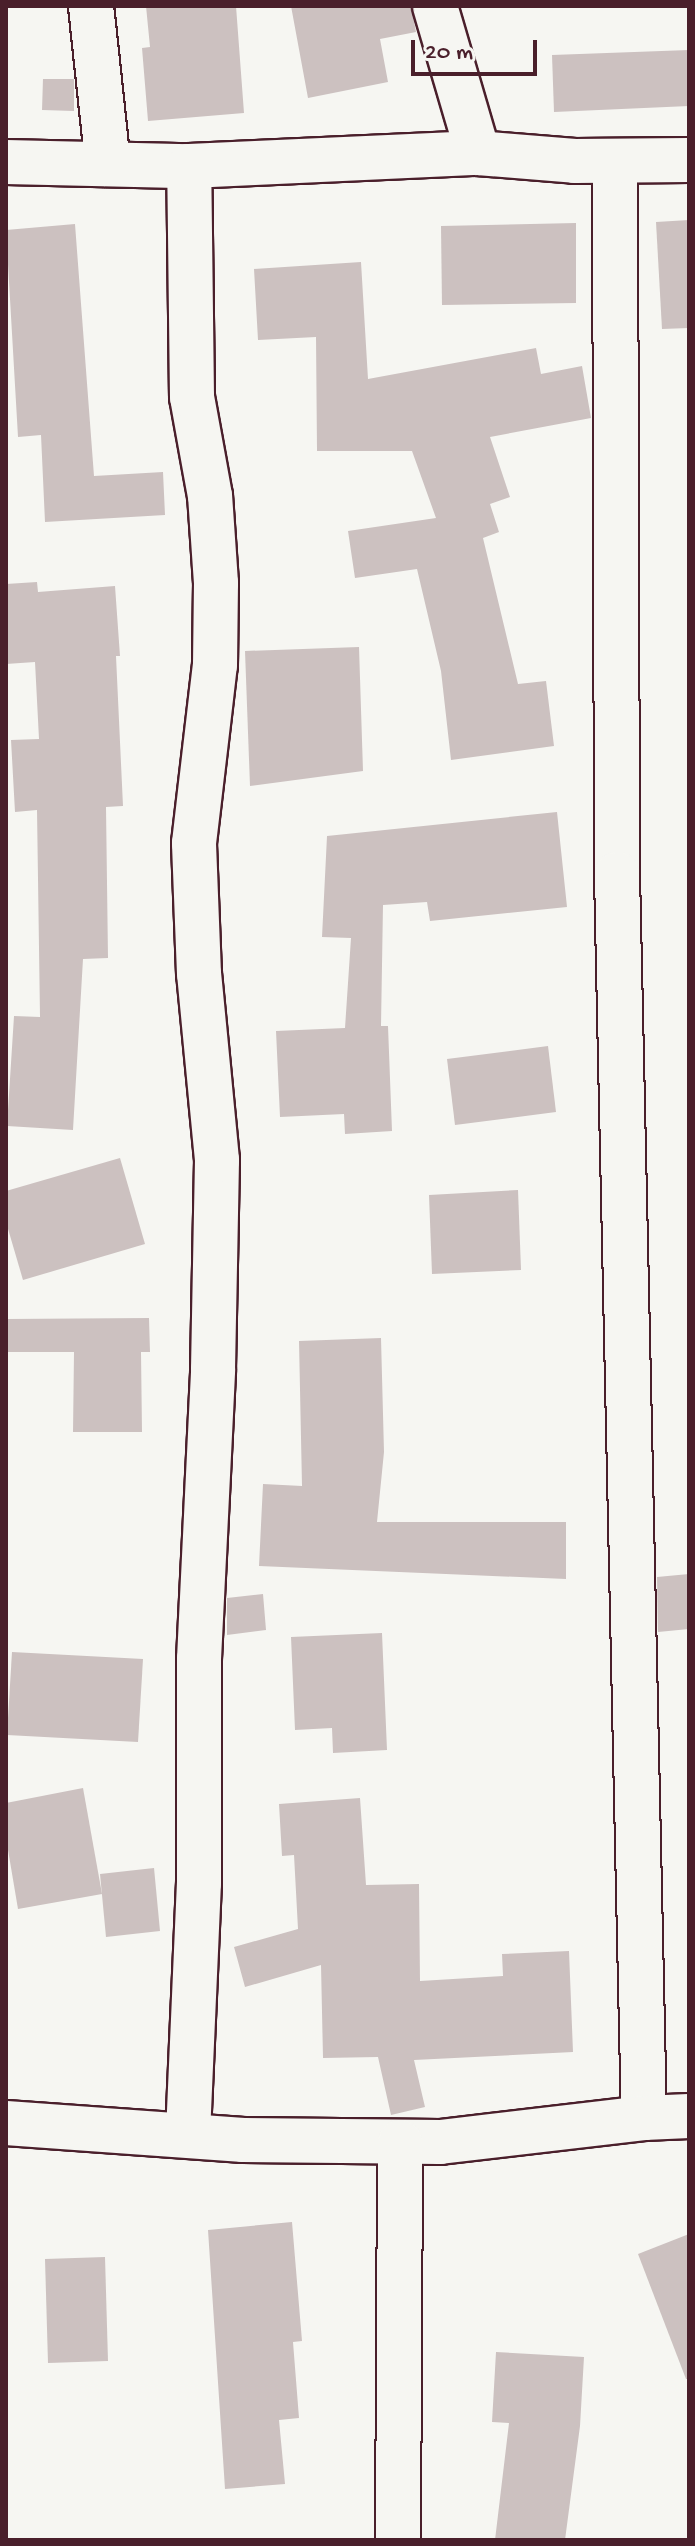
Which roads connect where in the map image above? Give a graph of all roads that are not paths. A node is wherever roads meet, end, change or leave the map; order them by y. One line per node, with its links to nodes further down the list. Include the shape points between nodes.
1 (91, 6): 7 (street)
2 (435, 6): 3 (street)
3 (478, 153): 5 (street); 8 (street)
4 (689, 160): 5 (street)
5 (615, 161): 10 (street, via 617,874)
6 (6, 162): 7 (street)
7 (108, 164): 8 (street)
8 (189, 166): 12 (street, via 192,397 210,496 216,583 215,665 194,843 199,974 217,1160)
9 (689, 2116): 10 (street)
10 (644, 2118): 13 (street)
11 (6, 2123): 12 (street)
12 (188, 2134): 13 (street)
13 (400, 2142): 14 (street)
14 (398, 2540)

